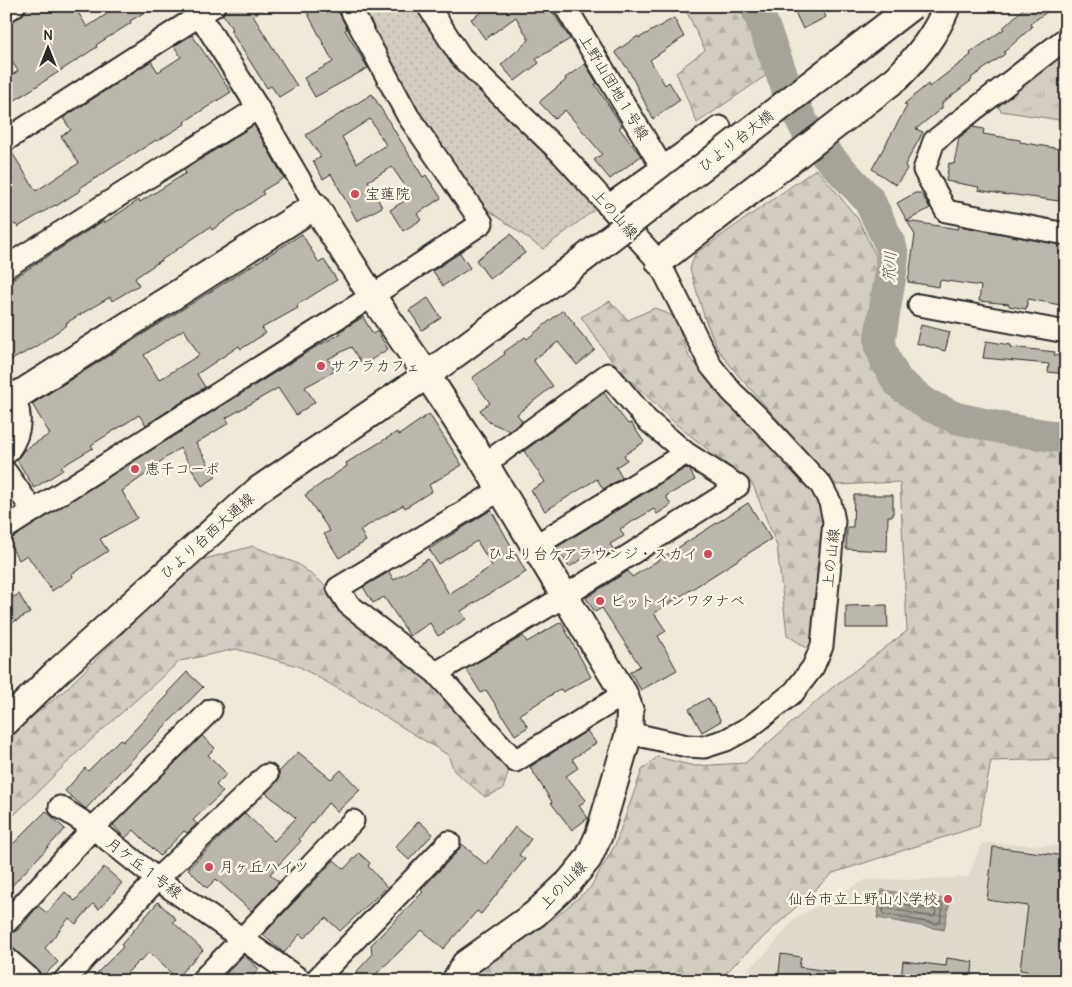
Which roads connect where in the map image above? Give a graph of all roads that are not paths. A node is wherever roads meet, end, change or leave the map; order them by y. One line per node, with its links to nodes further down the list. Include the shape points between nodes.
1 (14, 6): 8 (street)
2 (350, 6): 19 (street, via 408,116 482,223)
3 (428, 6): 15 (street, 上の山線, via 461,57 562,154)
4 (565, 6): 13 (street, 上野山団地１号線)
5 (912, 6): 22 (street, ひより台大橋, bridge)
6 (947, 6): 17 (street, via 920,54 897,78)
7 (203, 9): 10 (street); 12 (street)
8 (6, 11)
9 (1066, 38): 16 (street, via 934,141 924,170 946,211)
10 (258, 108): 14 (street); 18 (street)
11 (720, 128): 13 (street)
12 (6, 140)
13 (662, 167): 15 (street)
14 (315, 206): 19 (street); 23 (street)
15 (608, 206): 17 (street, 上の山線)
16 (1066, 234)
17 (659, 262): 37 (street, 上の山線, via 711,366 821,485 830,502 834,521 822,646 813,667 794,692 750,727 704,747)
18 (6, 267)
19 (372, 296): 22 (street); 29 (street)
20 (919, 305): 21 (street)
21 (1066, 332)
22 (427, 375): 26 (street); 36 (street, ひより台西大通線, via 258,490)
23 (9, 395): 24 (street, via 17,411 18,425)
24 (6, 450)
25 (686, 453): 26 (street, via 647,420 608,374); 31 (street); 32 (street, via 738,486)
26 (485, 464): 28 (street)
27 (6, 472): 29 (street)
28 (500, 490): 31 (street); 33 (street, via 338,588 348,604)
29 (33, 511): 30 (street)
30 (6, 528)
31 (534, 546): 32 (street)
32 (565, 596): 33 (street); 34 (street)
33 (436, 673): 34 (street, via 515,761)
34 (624, 694): 37 (street, via 630,711)
35 (211, 710): 41 (street)
36 (6, 722)
37 (629, 733): 52 (street, 上の山線, via 599,835 588,859 569,882 534,914 465,964)
38 (267, 775): 43 (street)
39 (60, 807): 41 (street)
40 (353, 821): 45 (street)
41 (92, 828): 43 (street, 月ケ丘１号線); 44 (street, 月ケ丘１号線)
42 (449, 842): 51 (street)
43 (158, 879): 45 (street, 月ケ丘１号線); 48 (street)
44 (6, 923)
45 (242, 939): 49 (street); 50 (street, 月ケ丘１号線)
46 (6, 958): 47 (street)
47 (29, 978)
48 (64, 981)
49 (201, 981)
50 (302, 981)
51 (315, 981)
52 (455, 981)

